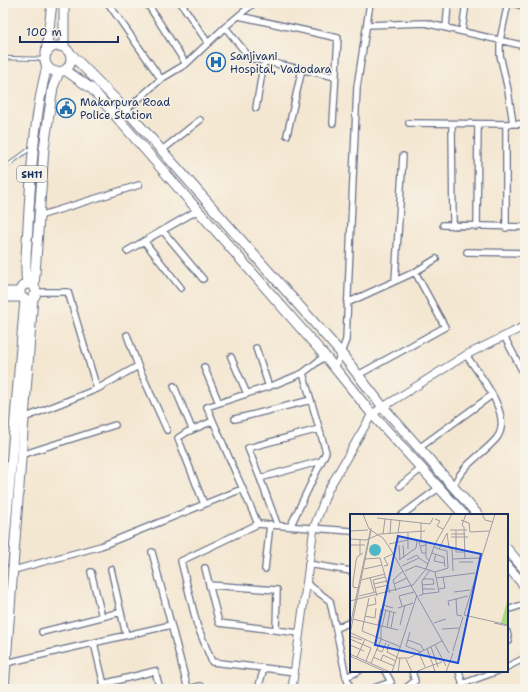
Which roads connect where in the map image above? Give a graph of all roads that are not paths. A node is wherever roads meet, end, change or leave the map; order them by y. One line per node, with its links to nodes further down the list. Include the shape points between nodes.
1 (52, 3): 23 (main road)
2 (64, 3): 21 (main road)
3 (108, 3): 29 (street)
4 (147, 3): 25 (street)
5 (182, 3): 19 (street)
6 (370, 3): 14 (street)
7 (448, 3): 16 (street)
8 (466, 3): 17 (street)
9 (508, 3): 18 (street)
10 (513, 3): 12 (street)
11 (249, 4): 13 (street)
12 (525, 6)
13 (239, 16): 15 (street); 28 (street, via 338,38)
14 (367, 25): 16 (street, via 425,23); 66 (street, via 357,87)
15 (224, 27): 19 (street); 24 (street, via 250,58)
16 (446, 28): 17 (street)
17 (462, 31): 18 (street)
18 (500, 40): 20 (street); 38 (street, via 500,55)
19 (208, 43): 25 (street)
20 (525, 46)
21 (66, 49): 23 (main road, via 52,48); 27 (main road, via 70,54 70,63); 31 (main road)
22 (3, 58): 23 (lane)
23 (46, 59): 27 (main road, via 52,70); 41 (main road, SH11)
24 (264, 61): 26 (street); 30 (street)
25 (186, 64): 29 (street)
26 (302, 69): 28 (street); 40 (street)
27 (62, 71): 46 (main road, via 92,89); 47 (main road, via 53,87)
28 (336, 76): 33 (street)
29 (161, 79): 31 (street)
30 (256, 108)
31 (126, 110): 42 (main road)
32 (200, 120): 42 (street)
33 (333, 123)
34 (409, 123): 35 (street)
35 (452, 124): 36 (street); 49 (street)
36 (478, 124): 37 (street); 50 (street)
37 (506, 124): 38 (street); 52 (street)
38 (514, 124): 39 (street)
39 (525, 124)
40 (287, 135)
41 (35, 145): 44 (lane); 64 (main road, SH11, via 25,268)
42 (161, 151): 71 (main road)
43 (403, 156): 61 (street)
44 (3, 169)
45 (139, 186): 47 (street)
46 (198, 210): 53 (street); 73 (main road)
47 (39, 216): 64 (main road)
48 (443, 225): 49 (street)
49 (453, 226): 50 (street)
50 (477, 227): 52 (street)
51 (525, 227): 52 (street)
52 (506, 228)
53 (163, 231): 54 (street); 60 (street)
54 (144, 242): 55 (street); 62 (street)
55 (127, 251)
56 (467, 252): 57 (street)
57 (525, 253)
58 (436, 259): 59 (street)
59 (415, 272): 61 (street); 79 (street, via 445,327)
60 (203, 279)
61 (395, 281): 66 (street)
62 (181, 288)
63 (3, 291): 64 (street)
64 (28, 293): 65 (street); 83 (street, via 68,292); 90 (main road, SH11); 110 (main road, SH11)
65 (3, 298)
66 (348, 303): 71 (street, via 346,340)
67 (525, 326): 69 (street)
68 (127, 335): 75 (street)
69 (504, 336): 72 (street); 80 (street)
70 (256, 348): 82 (street)
71 (341, 353): 77 (street); 79 (main road)
72 (466, 355): 85 (street); 88 (street)
73 (325, 356): 77 (main road); 78 (street)
74 (231, 357): 84 (street)
75 (138, 366): 83 (street); 95 (street)
76 (204, 367): 87 (street)
77 (335, 368): 89 (main road)
78 (303, 372): 82 (street); 86 (street)
79 (358, 374): 88 (main road)
80 (525, 376)
81 (174, 386): 96 (street)
82 (269, 387): 84 (street)
83 (97, 389): 90 (street)
84 (247, 394): 87 (street)
85 (492, 395): 97 (street); 103 (street, via 503,422 497,438 461,471)
86 (311, 400): 91 (street); 94 (street)
87 (219, 403): 92 (street, via 207,407)
88 (383, 407): 89 (street); 97 (main road)
89 (372, 414): 100 (main road); 115 (street, via 328,490)
90 (24, 418): 98 (main road, SH11)
91 (235, 419)
92 (213, 421): 96 (street); 105 (street)
93 (115, 425): 98 (street)
94 (319, 429): 99 (street, via 326,452); 101 (street, via 248,448)
95 (167, 430)
96 (192, 430): 106 (street, via 178,438)
97 (419, 448): 103 (main road)
98 (21, 455): 127 (main road, SH11)
99 (321, 461): 101 (street); 114 (street)
100 (422, 468): 102 (street); 104 (main road)
101 (260, 478): 113 (street)
102 (400, 486)
103 (453, 486): 109 (main road)
104 (440, 487): 107 (street); 108 (main road)
105 (242, 489): 106 (street); 111 (street)
106 (204, 504): 127 (street, via 101,546)
107 (403, 514)
108 (463, 514)
109 (477, 514)
110 (5, 516): 118 (main road, SH11)
111 (258, 524): 112 (street); 150 (street, via 181,561 197,625 212,662)
112 (270, 524): 113 (street); 126 (street)
113 (277, 524): 114 (street)
114 (291, 525): 115 (street)
115 (314, 527): 116 (street); 121 (street)
116 (350, 531)
117 (508, 550): 122 (main road)
118 (3, 551): 120 (main road, SH11)
119 (152, 552): 138 (street)
120 (3, 563)
121 (308, 564): 128 (street); 130 (street)
122 (523, 564)
123 (508, 567): 132 (main road)
124 (205, 568): 131 (street)
125 (111, 569): 135 (street)
126 (265, 569)
127 (14, 570): 148 (main road, SH11)
128 (350, 571)
129 (91, 572): 136 (street)
130 (306, 583): 139 (street, via 330,601); 142 (street)
131 (209, 585): 140 (street, via 219,623); 140 (street, via 277,590)
132 (525, 586)
133 (525, 604): 134 (street)
134 (508, 610)
135 (121, 612): 136 (street); 143 (street)
136 (102, 617): 141 (street)
137 (350, 622): 139 (street)
138 (171, 625): 143 (street); 164 (street, via 188,689 201,686)
139 (336, 628): 157 (street)
140 (276, 630): 142 (street)
141 (42, 632)
142 (299, 633): 151 (street)
143 (126, 635): 146 (street)
144 (508, 636): 145 (street)
145 (509, 641)
146 (94, 643): 148 (street); 158 (street)
147 (525, 658): 149 (street)
148 (6, 663): 162 (main road, SH11)
149 (508, 666)
150 (264, 668): 151 (street); 165 (street)
151 (294, 672): 166 (street)
152 (356, 672): 157 (street)
153 (386, 672): 160 (street, via 391,682)
154 (412, 672): 161 (street, via 415,682)
155 (459, 672): 159 (street)
156 (496, 672): 159 (street)
157 (346, 677): 167 (street)
158 (104, 686): 163 (street, via 155,671)
159 (463, 686)
160 (380, 687): 168 (street)
161 (406, 688)
162 (4, 689)
163 (160, 689)
164 (203, 689)
165 (258, 689)
166 (292, 689)
167 (351, 689)
168 (370, 689)

